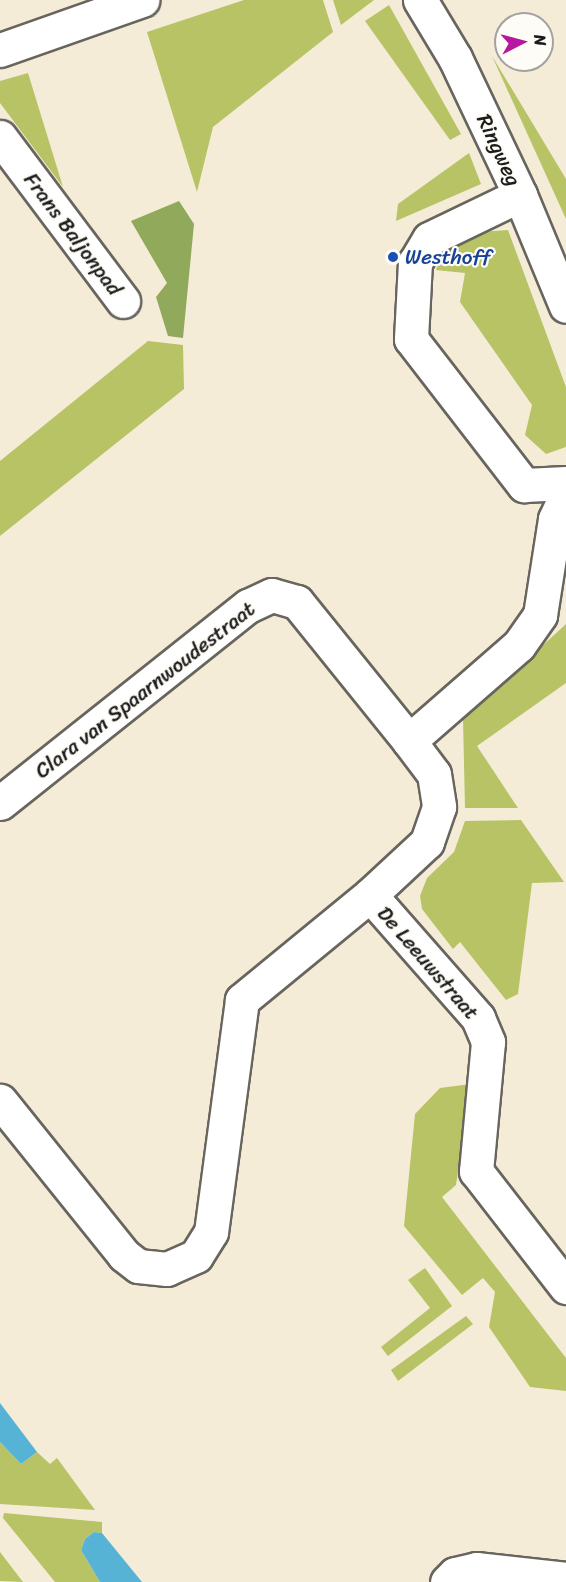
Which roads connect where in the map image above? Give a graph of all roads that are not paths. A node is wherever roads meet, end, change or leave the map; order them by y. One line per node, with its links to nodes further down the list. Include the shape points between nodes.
1 (142, 0): 3 (street)
2 (420, 0): 5 (street, Ringweg, via 455,58)
3 (0, 50)
4 (0, 137): 6 (street, Frans Baljonpad)
5 (520, 195): 7 (street, Ringweg); 8 (street, via 429,239 415,262 411,339 524,485)
6 (123, 301)
7 (566, 306)
8 (566, 483)
9 (566, 495): 10 (street, via 555,519 540,615 519,645)
10 (409, 741): 11 (street, Clara van Spaarnwoudestraat, via 297,602 272,595 248,606); 12 (street, Clara van Spaarnwoudestraat, via 435,774 439,807 426,842)
11 (0, 803)
12 (369, 895): 13 (street, Clara van Spaarnwoudestraat, via 242,1000 211,1232 204,1248 182,1265 167,1269 138,1266 123,1255); 14 (street, De Leeuwstraat, via 478,1018 488,1042 488,1063 476,1172)
13 (0, 1101)
14 (566, 1287)
15 (566, 1579): 16 (street, via 476,1569 455,1574)
16 (447, 1582)

